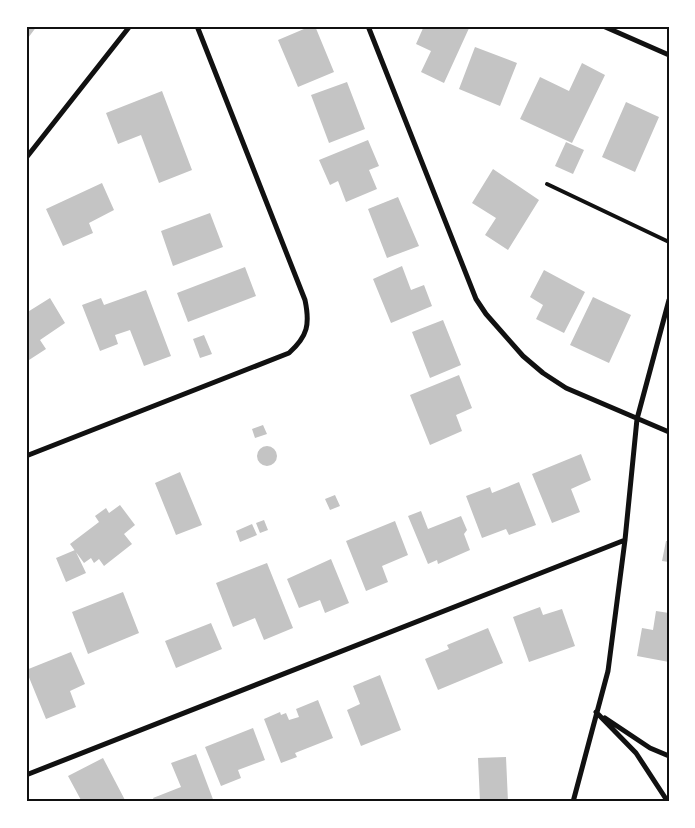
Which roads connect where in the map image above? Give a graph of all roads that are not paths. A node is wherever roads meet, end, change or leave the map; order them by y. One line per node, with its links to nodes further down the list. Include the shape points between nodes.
1 (130, 26): 6 (street)
2 (197, 26): 12 (street, via 305,300 309,318 304,334 289,353)
3 (368, 26): 10 (street, via 476,299 486,314 523,356 543,373 566,388)
4 (603, 26): 5 (street)
5 (669, 55)
6 (26, 158)
7 (547, 184): 8 (lane)
8 (669, 242)
9 (669, 300): 10 (street)
10 (638, 419): 11 (street); 13 (street)
11 (669, 432)
12 (26, 456)
13 (626, 540): 14 (street, via 608,671); 16 (street)
14 (596, 712): 15 (street, via 650,748); 17 (street); 18 (street, via 636,753)
15 (669, 756)
16 (26, 775)
17 (573, 802)
18 (668, 802)

